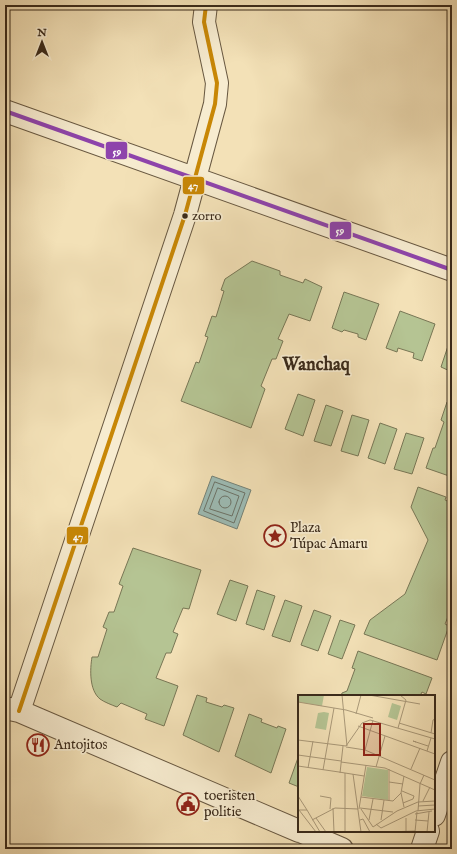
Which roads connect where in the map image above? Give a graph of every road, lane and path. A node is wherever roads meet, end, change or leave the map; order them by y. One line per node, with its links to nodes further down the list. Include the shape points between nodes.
1 (206, 5): 3 (street, via 204,22 217,83 215,104)
2 (5, 111): 3 (street)
3 (196, 178): 4 (street); 5 (street)
4 (452, 270)
5 (12, 710): 8 (street)
6 (452, 762): 7 (street)
7 (435, 812)
8 (298, 831)
9 (301, 832): 11 (street)
10 (428, 832): 12 (street)
11 (342, 849)
12 (422, 849)

